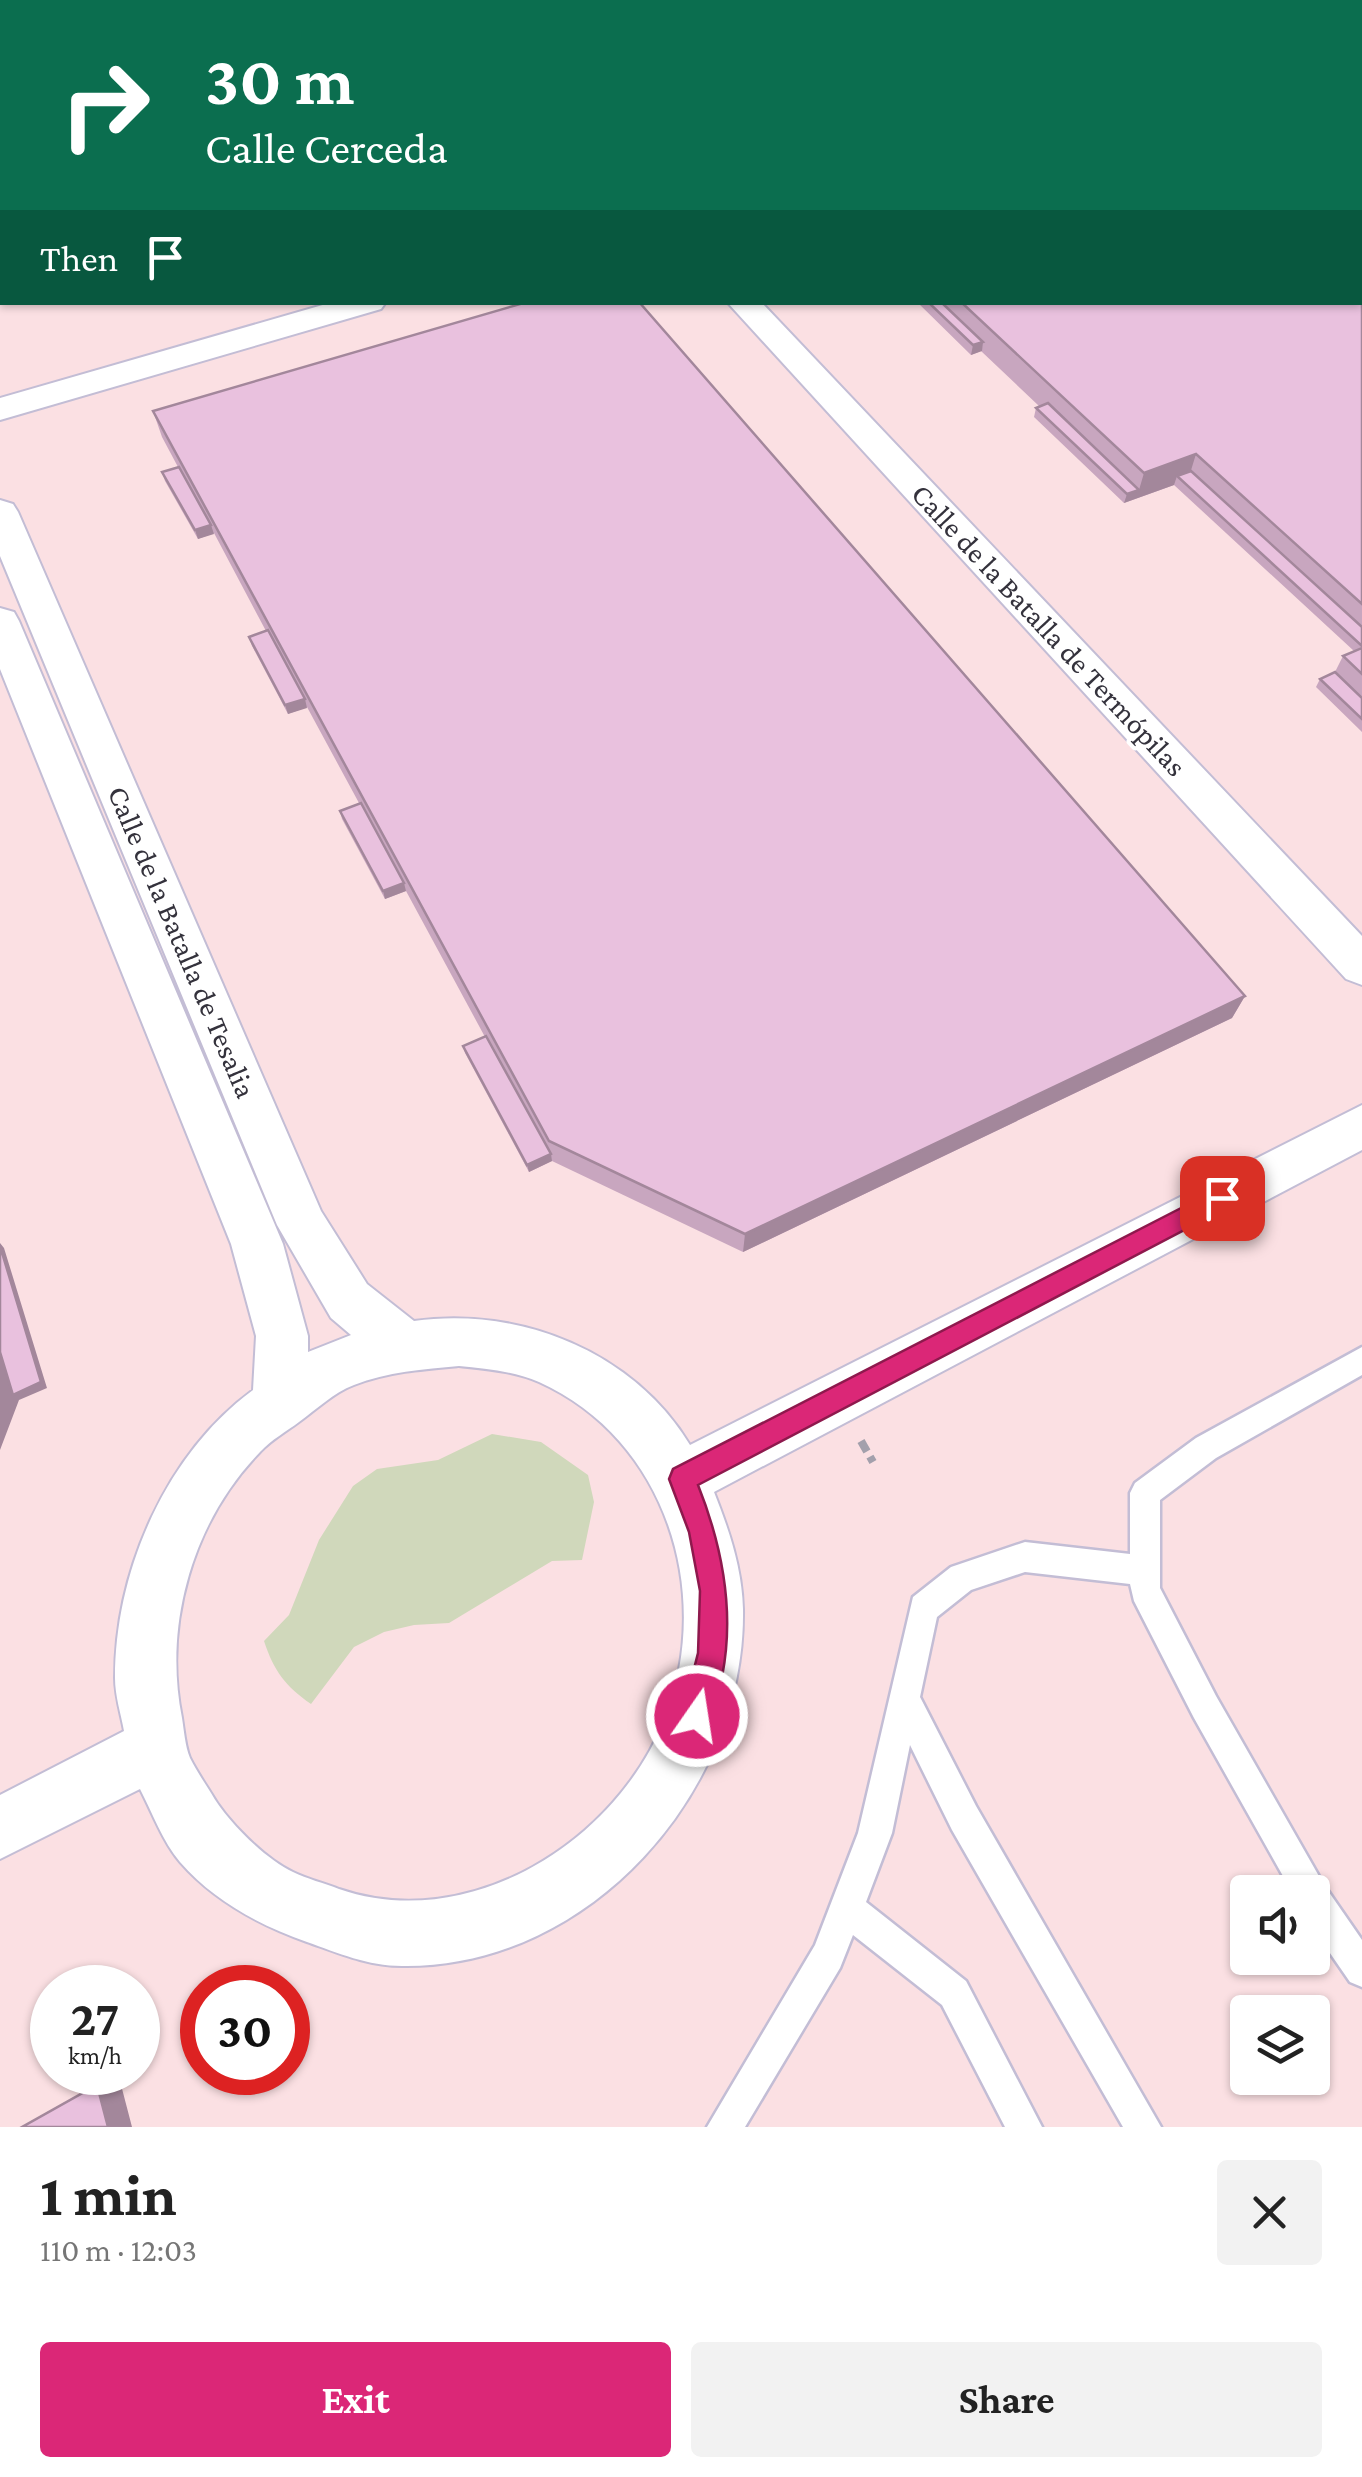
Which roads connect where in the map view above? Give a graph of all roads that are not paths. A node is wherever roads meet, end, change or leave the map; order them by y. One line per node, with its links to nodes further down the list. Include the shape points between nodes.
1 (360, 305): 3 (street)
2 (746, 305): 6 (street, Calle de la Batalla de Termópilas)
3 (0, 408)
4 (0, 512): 8 (street, Calle de la Batalla de Tesalia, via 302,1225 348,1301)
5 (0, 621): 10 (street, Calle de la Batalla de Tesalia, via 257,1244 282,1336)
6 (1358, 962)
7 (1362, 1126): 11 (street)
8 (404, 1345): 10 (street, via 320,1373); 11 (street, via 495,1345 564,1366 610,1394 650,1432)
9 (1362, 1360): 12 (lane, via 1206,1448 1145,1492)
10 (280, 1398): 14 (street, via 212,1464 164,1550 143,1648)
11 (682, 1479): 14 (street, via 703,1532 714,1591 712,1653 697,1716 669,1777 629,1832 578,1877 519,1911 455,1931 389,1935 324,1923 266,1896 216,1857 180,1806)
12 (1145, 1570): 13 (lane, via 1025,1557 962,1578 924,1608); 16 (lane, via 1145,1590)
13 (904, 1698): 17 (lane, via 875,1833); 22 (lane, via 964,1818)
14 (155, 1748): 15 (street)
15 (0, 1828)
16 (1300, 1875)
17 (846, 1908): 20 (lane, via 828,1956); 21 (lane, via 954,1992)
18 (1330, 1923): 19 (lane)
19 (1362, 1970)
20 (725, 2127)
21 (1024, 2127)
22 (1142, 2127)

